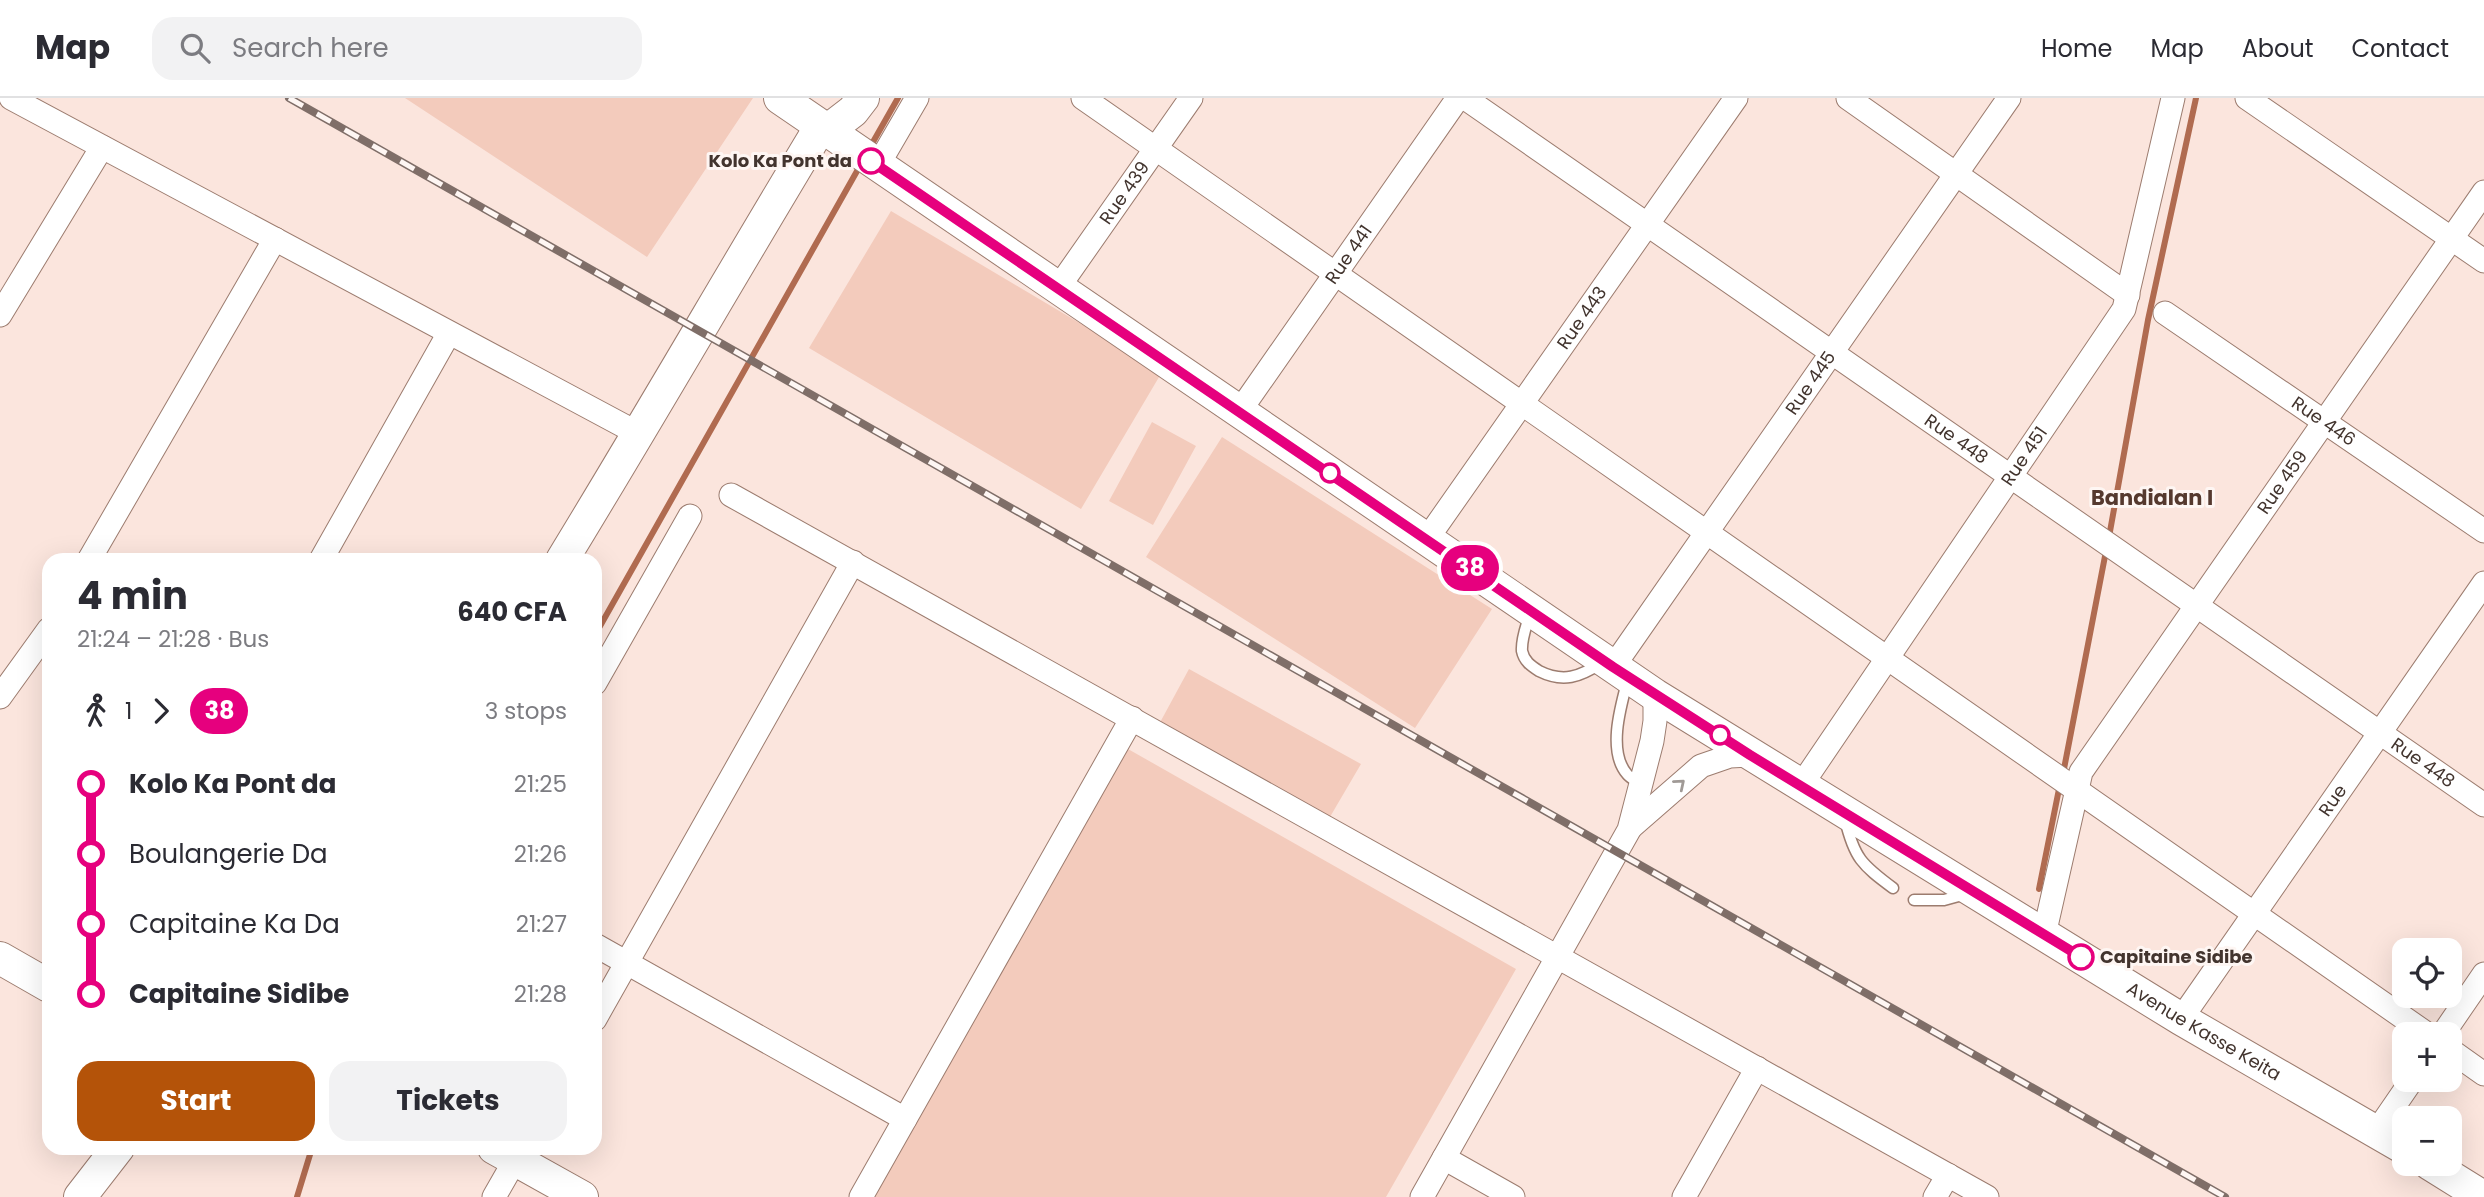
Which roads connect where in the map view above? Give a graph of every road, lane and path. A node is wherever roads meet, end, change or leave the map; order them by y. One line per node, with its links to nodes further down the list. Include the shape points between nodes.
1 (11, 98): 15 (street)
2 (780, 98): 16 (main road, Avenue Kasse Keita)
3 (863, 98): 16 (main road, via 853,111)
4 (917, 98): 16 (street)
5 (1083, 98): 17 (street)
6 (1191, 98): 17 (street, Rue 439)
7 (1458, 98): 24 (street, Rue 441)
8 (1465, 98): 20 (street, Rue 448)
9 (1736, 98): 20 (street, Rue 443)
10 (1848, 98): 18 (street)
11 (2009, 98): 18 (street, Rue 445)
12 (2173, 98): 26 (street, Rue 451)
13 (2247, 98): 14 (street)
14 (2277, 106): 22 (street)
15 (102, 146): 21 (street); 28 (street)
16 (849, 146): 25 (main road, Avenue Kasse Keita); 34 (main road, via 698,329)
17 (1156, 149): 24 (street); 25 (street, Rue 439)
18 (1955, 173): 26 (street); 30 (street, Rue 445)
19 (2484, 192): 22 (street, Rue 459)
20 (1647, 224): 30 (street, Rue 448); 31 (street, Rue 443)
21 (275, 239): 29 (street); 41 (street)
22 (2451, 239): 23 (street); 33 (street, Rue 459)
23 (2484, 261)
24 (1335, 274): 31 (street); 32 (street, Rue 441)
25 (1058, 288): 32 (main road, Avenue Kasse Keita)
26 (2128, 295): 35 (street, Rue 451, via 2124,309)
27 (2165, 313): 33 (street, Rue 446)
28 (0, 315)
29 (449, 333): 34 (street); 42 (street)
30 (1832, 353): 35 (street, Rue 448); 39 (street, Rue 445)
31 (1521, 404): 39 (street); 40 (street, Rue 443)
32 (1239, 412): 40 (main road, Avenue Kasse Keita)
33 (2324, 422): 38 (street, Rue 446); 46 (street, Rue 459)
34 (639, 434): 43 (main road)
35 (2010, 477): 46 (street, Rue 448); 49 (street, Rue 451)
36 (731, 495): 44 (street)
37 (690, 516): 51 (street)
38 (2484, 531)
39 (1706, 533): 49 (street); 50 (street, Rue 445)
40 (1427, 539): 47 (main road, Avenue Kasse Keita)
41 (93, 553)
42 (325, 553)
43 (566, 553)
44 (853, 562): 54 (street); 71 (street)
45 (2484, 583): 55 (street, Rue)
46 (2197, 605): 55 (street, Rue 448); 57 (street, Rue 459)
47 (1531, 610): 50 (main road, Avenue Kasse Keita); 50 (lane, via 1522,639 1522,653 1529,666 1561,679)
48 (42, 640): 53 (street)
49 (1887, 659): 57 (street, via 2023,754); 59 (street, Rue 451)
50 (1615, 668): 52 (main road, Avenue Kasse Keita); 58 (lane, via 1619,758 1627,774)
51 (602, 671)
52 (1656, 695): 56 (main road, Avenue Kasse Keita); 58 (street, via 1656,721)
53 (0, 697)
54 (1132, 718): 69 (street); 82 (street)
55 (2381, 733): 60 (street, Rue 448); 66 (street, Rue)
56 (1750, 755): 59 (main road, Avenue Kasse Keita); 62 (street, one-way to 56, via 1701,766)
57 (2076, 783): 66 (street); 67 (street)
58 (1641, 784): 62 (street)
59 (1801, 784): 61 (main road, Avenue Kasse Keita)
60 (2484, 805)
61 (1843, 810): 63 (lane, via 1851,846 1869,870); 64 (main road, Avenue Kasse Keita)
62 (1629, 830): 69 (street)
63 (1893, 888)
64 (1975, 892): 65 (lane, via 1944,900); 67 (main road, Avenue Kasse Keita)
65 (1914, 900)
66 (2254, 914): 75 (street, Rue); 76 (street)
67 (2044, 934): 75 (main road, Avenue Kasse Keita)
68 (602, 950): 71 (street)
69 (1557, 956): 79 (street); 88 (street)
70 (0, 958): 73 (main road)
71 (626, 963): 74 (street); 82 (street)
72 (2484, 974): 77 (street)
73 (42, 982)
74 (602, 1006)
75 (2181, 1019): 83 (main road, Avenue Kasse Keita)
76 (2410, 1022)
77 (2451, 1022)
78 (2462, 1058): 80 (street)
79 (1757, 1068): 89 (street); 97 (street)
80 (2484, 1074)
81 (2404, 1092): 83 (street)
82 (905, 1119): 94 (street)
83 (2377, 1130): 84 (main road, Avenue Kasse Keita)
84 (2392, 1140)
85 (113, 1155): 91 (main road)
86 (509, 1155): 92 (street)
87 (515, 1155): 93 (main road)
88 (1444, 1158): 95 (street); 96 (street)
89 (1948, 1175): 98 (street); 99 (street)
90 (2449, 1176): 100 (main road)
91 (84, 1196)
92 (494, 1197)
93 (582, 1197)
94 (861, 1197)
95 (1422, 1197)
96 (1513, 1197)
97 (1684, 1197)
98 (1935, 1197)
99 (1987, 1197)
100 (2483, 1197)

